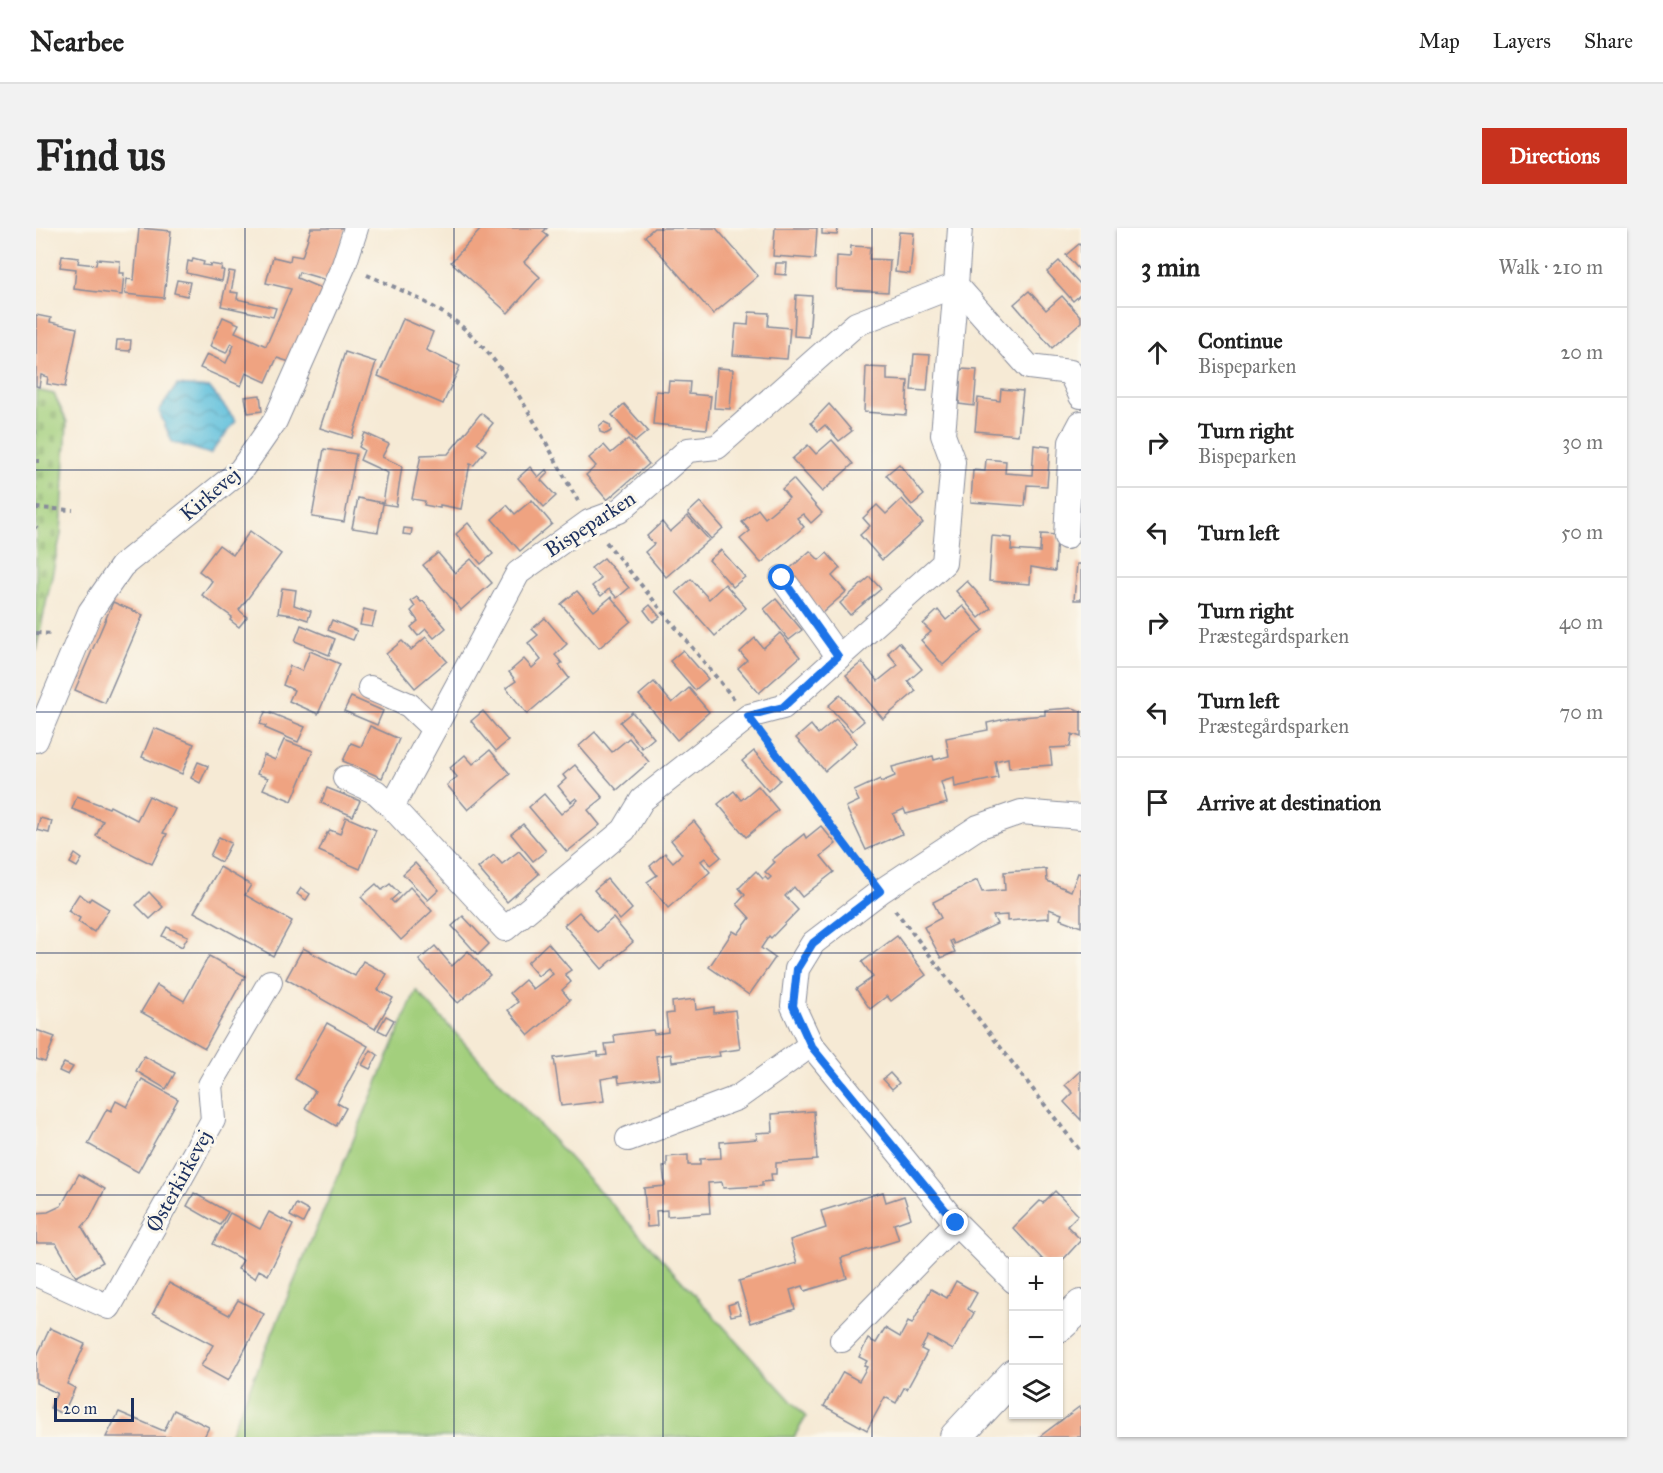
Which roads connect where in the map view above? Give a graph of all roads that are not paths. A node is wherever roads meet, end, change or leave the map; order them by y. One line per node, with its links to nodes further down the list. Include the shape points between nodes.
1 (356, 228): 12 (street, Kirkevej, via 344,265 275,421 241,470 122,566 90,612)
2 (960, 228): 3 (street)
3 (956, 285): 4 (street, via 1029,367); 9 (street, via 943,435 952,462 944,563); 11 (street, Bispeparken, via 856,324 717,447 688,450 619,511 589,522 518,573)
4 (1076, 368): 5 (street)
5 (1081, 396)
6 (1081, 423): 7 (street, via 1071,442)
7 (1066, 537)
8 (782, 578): 9 (street)
9 (838, 656): 14 (street, via 783,707 748,716 642,800 624,830 505,929)
10 (370, 688): 11 (street, via 409,705)
11 (434, 729): 14 (street, Bispeparken)
12 (36, 740)
13 (345, 778): 14 (street, via 376,792)
14 (392, 807)
15 (1081, 817): 17 (street, via 1022,812 978,827 880,891 813,943 797,969 793,1006)
16 (270, 981): 20 (street, Østerkirkevej, via 210,1085 213,1120 109,1307)
17 (811, 1046): 18 (street, via 737,1098); 19 (street)
18 (628, 1139)
19 (956, 1223): 21 (street); 24 (street)
20 (36, 1274)
21 (1009, 1276)
22 (1081, 1306): 23 (street)
23 (1063, 1322)
24 (842, 1340)
25 (1009, 1380): 26 (street)
26 (956, 1437)

